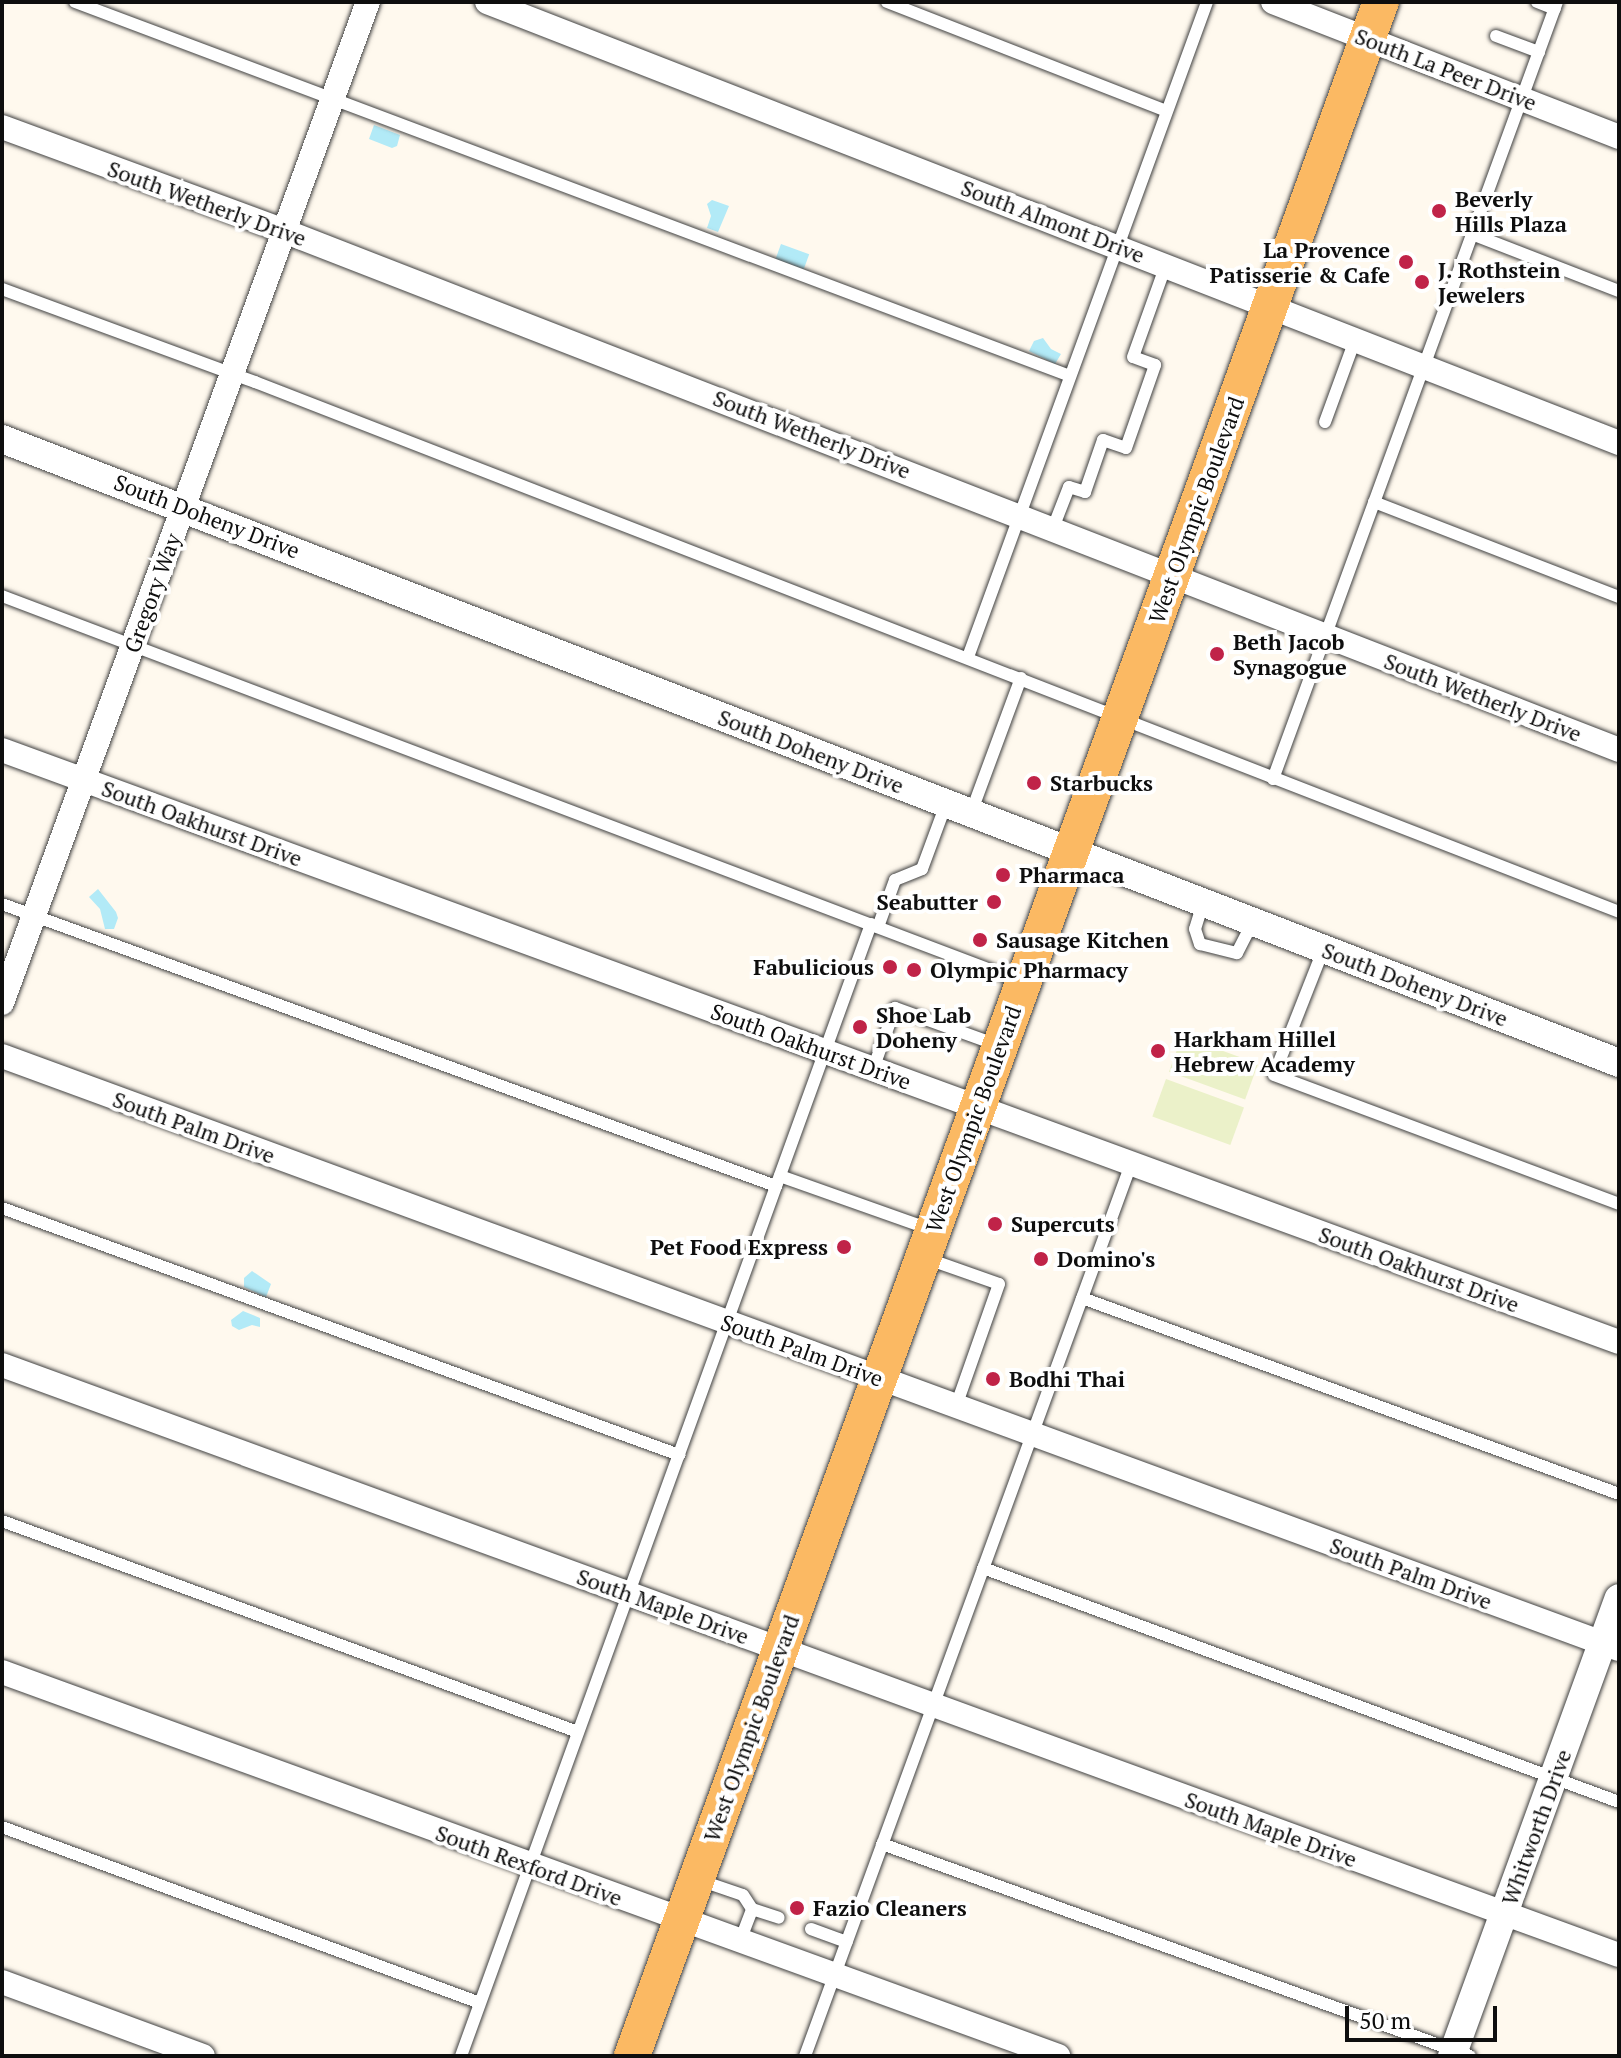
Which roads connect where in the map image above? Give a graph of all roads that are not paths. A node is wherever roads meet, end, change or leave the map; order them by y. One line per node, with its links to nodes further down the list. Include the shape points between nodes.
1 (75, 2): 13 (lane)
2 (368, 2): 13 (street, Gregory Way)
3 (487, 2): 20 (street, South Almont Drive)
4 (887, 2): 15 (lane)
5 (1207, 2): 15 (lane)
6 (1273, 2): 11 (street, South La Peer Drive)
7 (1381, 2): 11 (main road, West Olympic Boulevard)
8 (1537, 2): 9 (lane)
9 (1556, 6): 12 (lane)
10 (1496, 36): 12 (lane)
11 (1368, 39): 14 (street, South La Peer Drive); 24 (main road, West Olympic Boulevard)
12 (1539, 52): 14 (lane)
13 (333, 96): 18 (street, Gregory Way); 28 (lane)
14 (1522, 99): 17 (street, South La Peer Drive); 19 (lane)
15 (1167, 111): 20 (lane)
16 (2, 127): 18 (street, South Wetherly Drive)
17 (1619, 137)
18 (284, 231): 27 (street, Gregory Way); 34 (street, South Wetherly Drive)
19 (1472, 234): 23 (lane); 26 (lane)
20 (1117, 246): 21 (street, South Almont Drive); 28 (lane)
21 (1166, 265): 24 (street, South Almont Drive); 35 (lane, via 1133,357 1155,365 1126,448 1103,440 1085,492 1069,487)
22 (2, 289): 27 (lane)
23 (1619, 291)
24 (1270, 307): 25 (street, South Almont Drive); 36 (main road, West Olympic Boulevard)
25 (1355, 340): 26 (street, South Almont Drive); 29 (lane)
26 (1423, 366): 31 (street, South Almont Drive); 32 (lane)
27 (232, 373): 33 (street, Gregory Way); 41 (lane)
28 (1070, 376): 34 (lane)
29 (1325, 422)
30 (2, 439): 33 (street, South Doheny Drive)
31 (1619, 443)
32 (1374, 502): 38 (lane); 39 (lane)
33 (183, 507): 40 (street, Gregory Way); 48 (street, South Doheny Drive)
34 (1019, 514): 35 (street, South Wetherly Drive); 41 (lane)
35 (1053, 528): 36 (street, South Wetherly Drive)
36 (1172, 575): 39 (street, South Wetherly Drive); 43 (main road, West Olympic Boulevard)
37 (2, 596): 40 (lane)
38 (1619, 597)
39 (1325, 636): 45 (street, South Wetherly Drive); 46 (lane)
40 (133, 644): 47 (street, Gregory Way); 55 (lane)
41 (968, 657): 42 (lane)
42 (1021, 678): 43 (lane); 48 (lane)
43 (1120, 719): 46 (lane); 49 (main road, West Olympic Boulevard)
44 (2, 750): 47 (street, South Oakhurst Drive)
45 (1619, 750)
46 (1273, 779): 52 (lane)
47 (83, 780): 53 (street, Gregory Way); 60 (street, South Oakhurst Drive)
48 (958, 809): 49 (street, South Doheny Drive); 55 (lane, via 922,869 895,880)
49 (1070, 853): 50 (street, South Doheny Drive); 57 (main road, West Olympic Boulevard)
50 (1203, 903): 54 (street, South Doheny Drive); 54 (lane, via 1195,929 1200,944 1237,953)
51 (2, 904): 53 (lane)
52 (1619, 912)
53 (34, 915): 58 (street, Gregory Way); 66 (lane)
54 (1253, 921): 56 (street, South Doheny Drive)
55 (874, 926): 57 (lane); 60 (lane)
56 (1324, 948): 62 (street, South Doheny Drive); 67 (lane, via 1274,1075)
57 (1023, 982): 59 (main road, West Olympic Boulevard)
58 (2, 1003)
59 (1000, 1046): 63 (lane, via 895,1008); 64 (main road, West Olympic Boulevard)
60 (825, 1051): 63 (street, South Oakhurst Drive); 66 (lane)
61 (2, 1056): 71 (street, South Palm Drive)
62 (1619, 1063)
63 (873, 1069): 64 (street, South Oakhurst Drive)
64 (978, 1107): 65 (street, South Oakhurst Drive); 69 (main road, West Olympic Boulevard)
65 (1131, 1164): 70 (lane); 72 (street, South Oakhurst Drive)
66 (778, 1181): 69 (lane); 71 (lane)
67 (1619, 1204)
68 (2, 1208): 77 (lane)
69 (928, 1243): 74 (main road, West Olympic Boulevard); 75 (lane, via 999,1284)
70 (1082, 1298): 76 (lane); 78 (lane)
71 (727, 1322): 74 (street, South Palm Drive); 77 (lane)
72 (1619, 1342)
73 (2, 1365): 81 (street, South Maple Drive)
74 (879, 1378): 75 (street, South Palm Drive); 84 (main road, West Olympic Boulevard)
75 (956, 1406): 76 (street, South Palm Drive)
76 (1033, 1434): 80 (lane); 83 (street, South Palm Drive)
77 (679, 1455): 81 (lane)
78 (1619, 1494)
79 (2, 1521): 87 (lane)
80 (983, 1568): 86 (lane); 88 (lane)
81 (629, 1594): 84 (street, South Maple Drive); 87 (lane)
82 (1619, 1598): 83 (street, Whitworth Drive)
83 (1611, 1646): 88 (street, Whitworth Drive)
84 (780, 1649): 86 (street, South Maple Drive); 93 (main road, West Olympic Boulevard)
85 (2, 1672): 92 (street, South Rexford Drive)
86 (933, 1705): 91 (lane); 95 (street, South Maple Drive)
87 (578, 1732): 92 (lane)
88 (1554, 1779): 89 (lane); 95 (street, Whitworth Drive)
89 (1619, 1802)
90 (2, 1827): 104 (lane)
91 (882, 1844): 100 (lane); 105 (lane)
92 (530, 1865): 97 (street, South Rexford Drive); 104 (lane)
93 (696, 1879): 94 (lane, via 743,1895); 97 (main road, West Olympic Boulevard)
94 (752, 1909): 96 (lane); 99 (lane)
95 (1504, 1913): 101 (street, South Maple Drive); 105 (street, Whitworth Drive)
96 (779, 1918)
97 (681, 1921): 99 (street, South Rexford Drive); 108 (main road, West Olympic Boulevard)
98 (811, 1929): 100 (lane)
99 (740, 1941): 102 (street, South Rexford Drive)
100 (847, 1942): 102 (lane)
101 (1619, 1955)
102 (834, 1974): 109 (lane); 110 (street, South Rexford Drive)
103 (2, 1982): 106 (street)
104 (480, 2003): 107 (lane)
105 (1459, 2054)
106 (203, 2056)
107 (461, 2056)
108 (632, 2056)
109 (805, 2056)
110 (1058, 2056)

